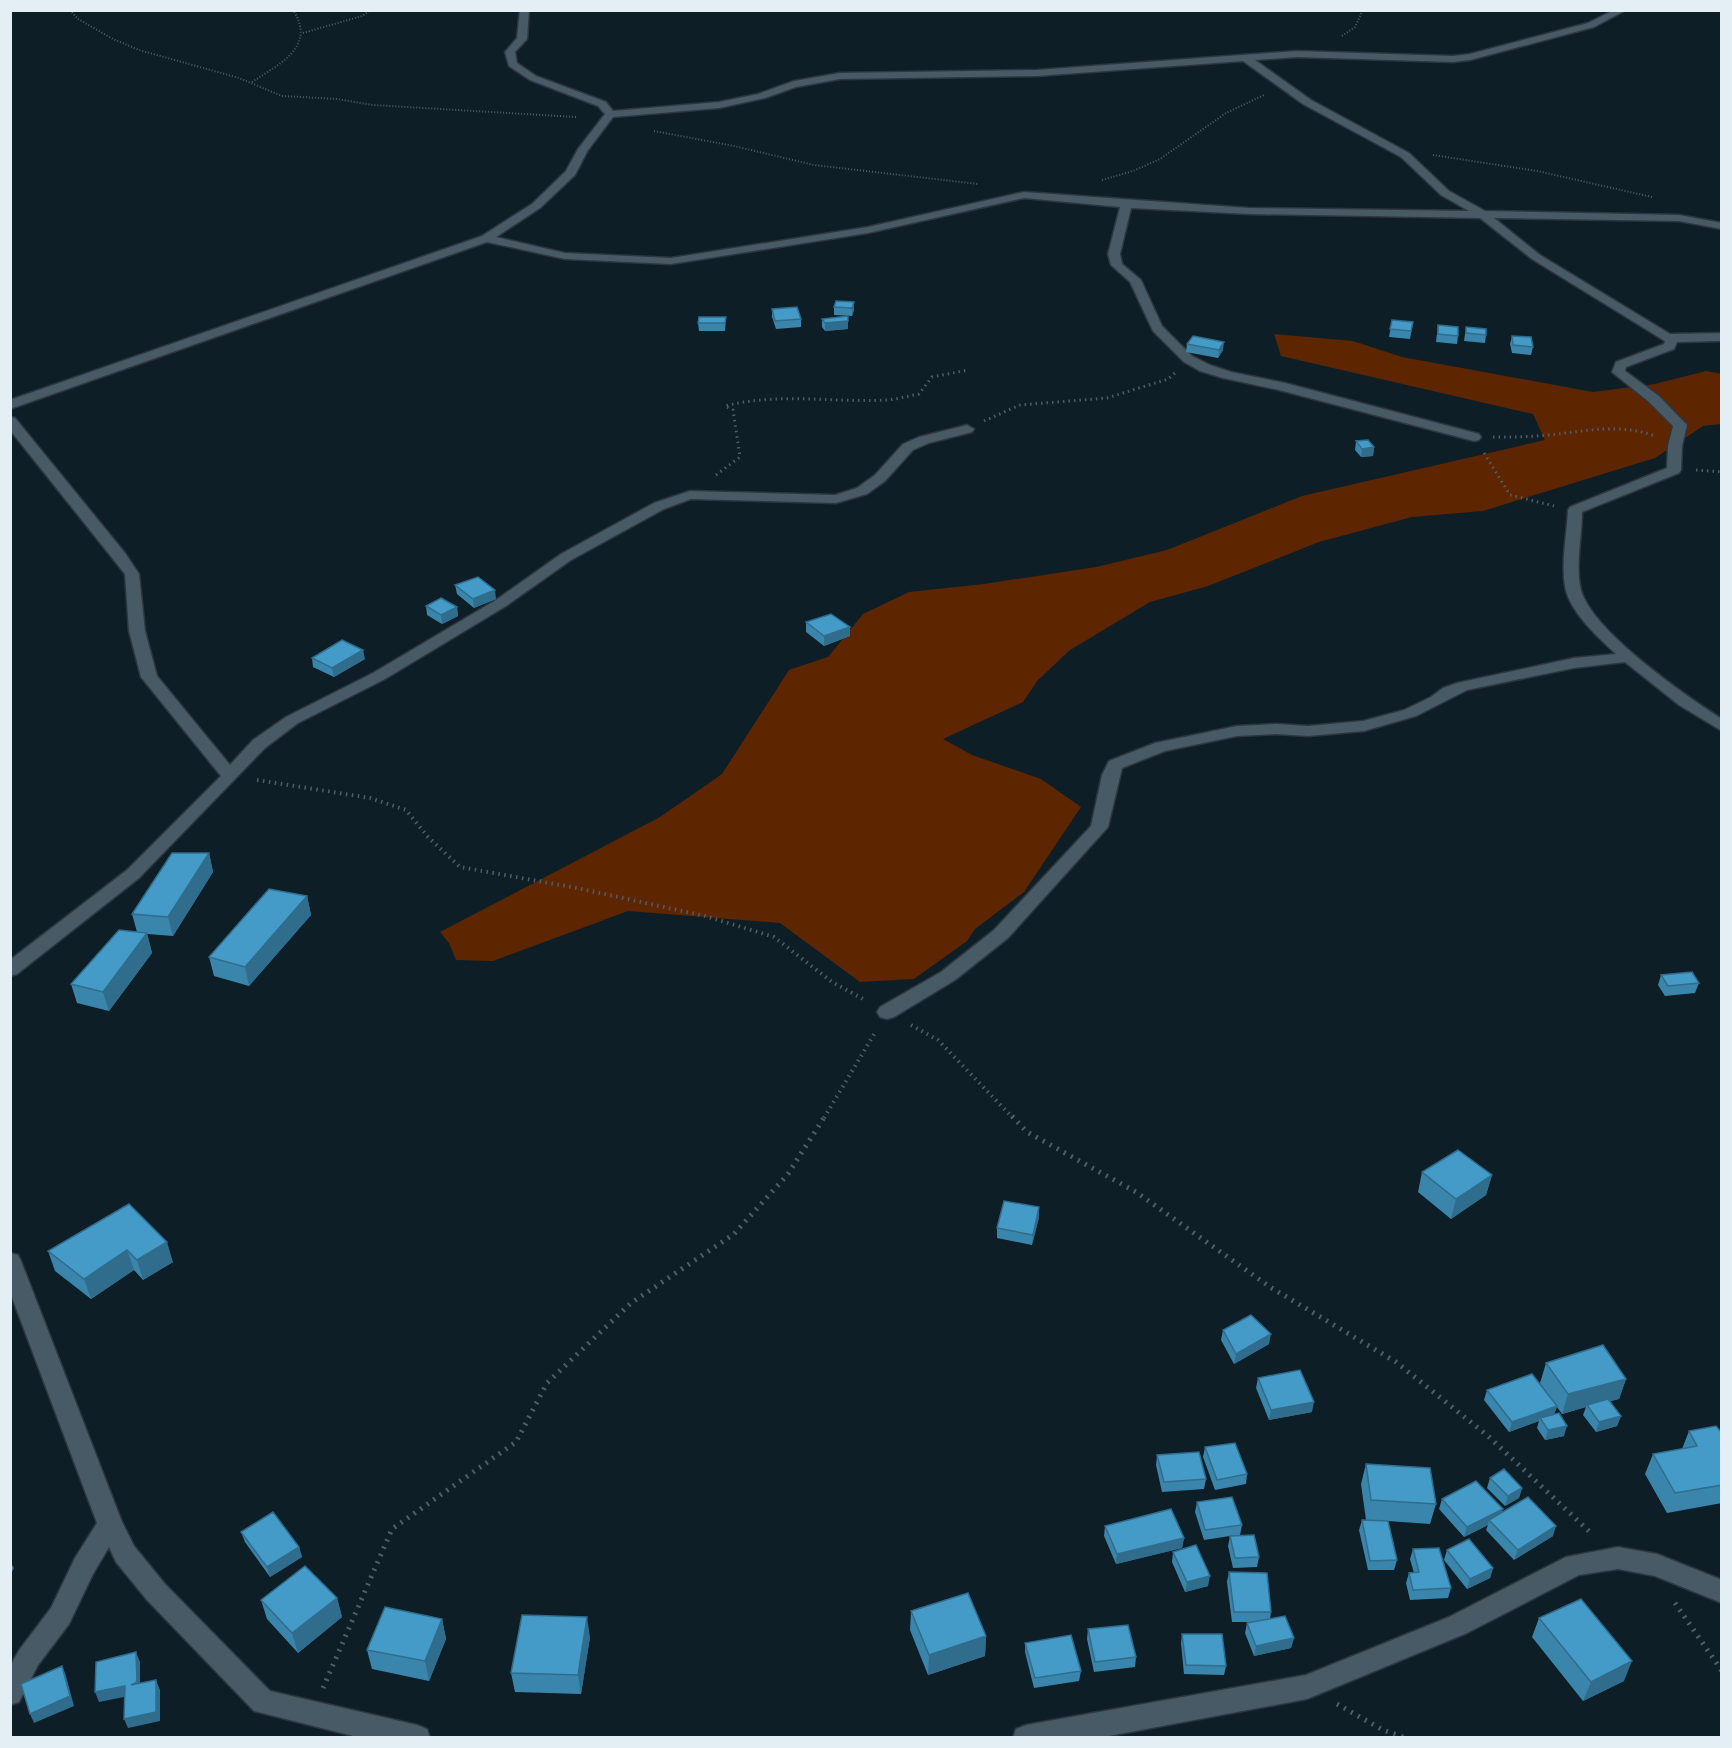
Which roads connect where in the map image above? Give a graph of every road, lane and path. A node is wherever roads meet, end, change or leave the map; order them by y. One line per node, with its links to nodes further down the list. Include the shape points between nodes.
1 (70, 10): 8 (path, via 112,39 139,50)
2 (293, 10): 6 (path, via 302,20)
3 (371, 10): 6 (path)
4 (525, 10): 10 (street, via 522,39 510,52 512,64 534,78 602,104)
5 (1622, 10): 7 (street, via 1591,25 1470,57 1297,54)
6 (303, 33): 8 (path, via 298,48)
7 (1247, 60): 9 (street); 10 (street, via 1036,73 840,76 719,105)
8 (251, 83): 10 (path, via 282,96 480,112)
9 (1284, 86): 11 (street, via 1342,123); 12 (path, via 1226,113 1161,159)
10 (609, 116): 13 (path, via 640,129 814,165 969,183); 18 (street, via 571,172 536,206)
11 (1400, 152): 14 (path, via 1456,156); 16 (street, via 1445,193)
12 (1094, 183)
13 (1024, 195): 15 (street); 18 (street, via 868,230 671,261 565,256)
14 (1653, 197)
15 (1126, 204): 16 (street, via 1330,214); 21 (street, via 1114,254 1117,265 1134,280 1157,328)
16 (1480, 213): 17 (street, via 1679,218); 20 (street, via 1536,257)
17 (1722, 226)
18 (486, 238): 23 (street)
19 (1722, 337): 20 (street)
20 (1669, 338): 27 (street, via 1670,346 1621,365 1618,372 1677,421 1680,430)
21 (1193, 362): 25 (path, via 1168,379 1107,398 1020,405); 26 (street, via 1228,375)
22 (968, 370): 28 (path, via 932,377 920,394 885,400 782,397 743,400 725,406 733,410 740,457 714,476 686,489)
23 (10, 405)
24 (10, 422): 32 (street, via 132,574 137,631 149,677)
25 (967, 429): 28 (street, via 908,447 880,478 862,491 836,499)
26 (1474, 437): 27 (path, via 1535,436 1622,427 1646,432); 29 (path, via 1510,495)
27 (1675, 446): 29 (street, via 1674,470)
28 (690, 495): 32 (street, via 628,521 379,676 292,720 259,744)
29 (1575, 510): 30 (street, via 1573,589 1600,630)
30 (1628, 657): 31 (street); 36 (street, via 1574,663 1463,686 1410,713 1364,726 1237,731 1169,745 1124,760 1115,765 1110,775 1099,827 1001,934 948,976)
31 (1722, 726)
32 (230, 776): 33 (street, via 133,874); 36 (path, via 369,798 406,810 460,867 705,916 774,937 832,982)
33 (34, 953): 34 (street); 35 (street)
34 (10, 954)
35 (10, 970)
36 (887, 1012): 39 (path, via 938,1040 1027,1132 1136,1192 1270,1287 1396,1362 1488,1436); 46 (path, via 788,1174 734,1234 632,1303 555,1375 516,1442 392,1529)
37 (10, 1261): 38 (street)
38 (110, 1524): 42 (street, via 60,1616); 46 (street, via 125,1554 156,1592 253,1694 263,1702)
39 (1618, 1558): 40 (street, via 1657,1565); 44 (street, via 1575,1565 1458,1625)
40 (1722, 1592)
41 (1670, 1596): 43 (path)
42 (20, 1658): 45 (street)
43 (1722, 1671)
44 (1306, 1687): 48 (street); 49 (path, via 1383,1730)
45 (10, 1693)
46 (312, 1713): 47 (street)
47 (417, 1737)
48 (1026, 1737)
49 (1406, 1737)

